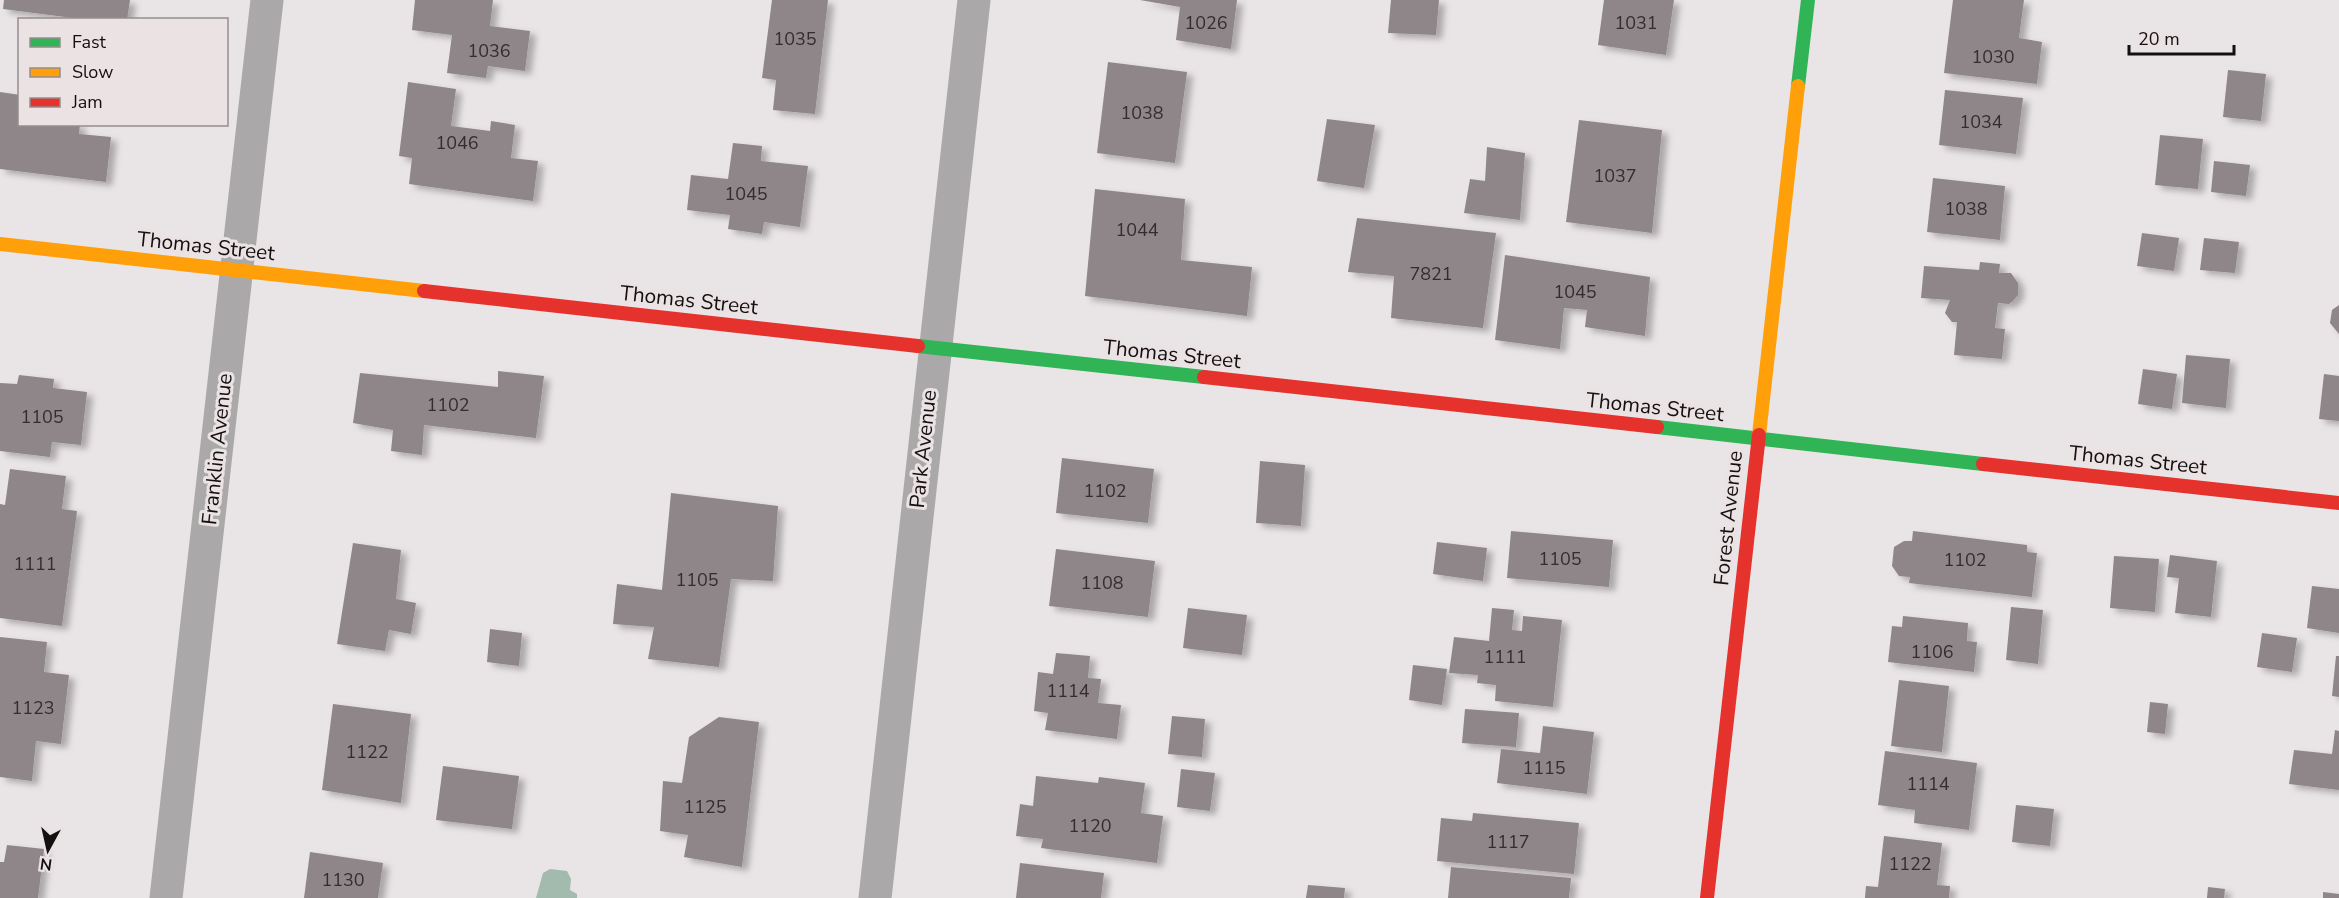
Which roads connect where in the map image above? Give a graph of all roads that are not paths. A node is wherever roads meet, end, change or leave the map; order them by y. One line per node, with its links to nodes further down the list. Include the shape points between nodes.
1 (267, 0): 5 (street, Franklin Avenue)
2 (974, 0): 6 (street, Park Avenue)
3 (1808, 0): 7 (street, Forest Avenue)
4 (0, 244): 5 (street, Thomas Street)
5 (237, 271): 6 (street, Thomas Street); 9 (street, Franklin Avenue)
6 (934, 349): 7 (street, Thomas Street); 10 (street, Park Avenue)
7 (1758, 439): 8 (street, Thomas Street); 11 (street, Forest Avenue)
8 (2339, 503)
9 (166, 898)
10 (875, 898)
11 (1707, 898)

